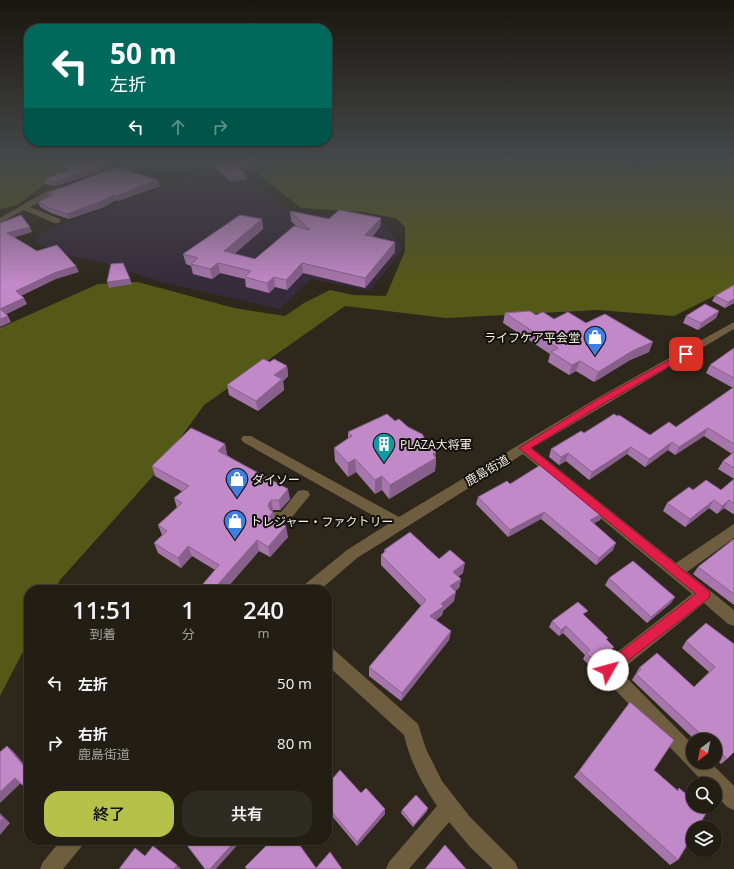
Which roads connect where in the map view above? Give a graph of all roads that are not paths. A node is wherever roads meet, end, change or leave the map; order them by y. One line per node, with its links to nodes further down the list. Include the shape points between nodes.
1 (32, 204): 2 (street)
2 (25, 208): 3 (street); 4 (street)
3 (0, 221)
4 (57, 221)
5 (734, 325): 7 (street, 鹿島街道)
6 (247, 439): 10 (street)
7 (524, 448): 10 (street, 鹿島街道); 12 (street)
8 (303, 495): 9 (street)
9 (283, 515)
10 (400, 524): 13 (street, 鹿島街道, via 352,554)
11 (734, 530): 12 (street)
12 (676, 572): 14 (street)
13 (315, 585)
14 (704, 594): 15 (street); 17 (street, via 608,670)
15 (734, 619)
16 (332, 658): 20 (street, via 412,730 414,743 429,776)
17 (686, 751)
18 (704, 769): 19 (street)
19 (733, 798)
20 (449, 807): 23 (street); 24 (street, via 490,854)
21 (70, 845): 22 (street)
22 (50, 869)
23 (396, 869)
24 (508, 869)

